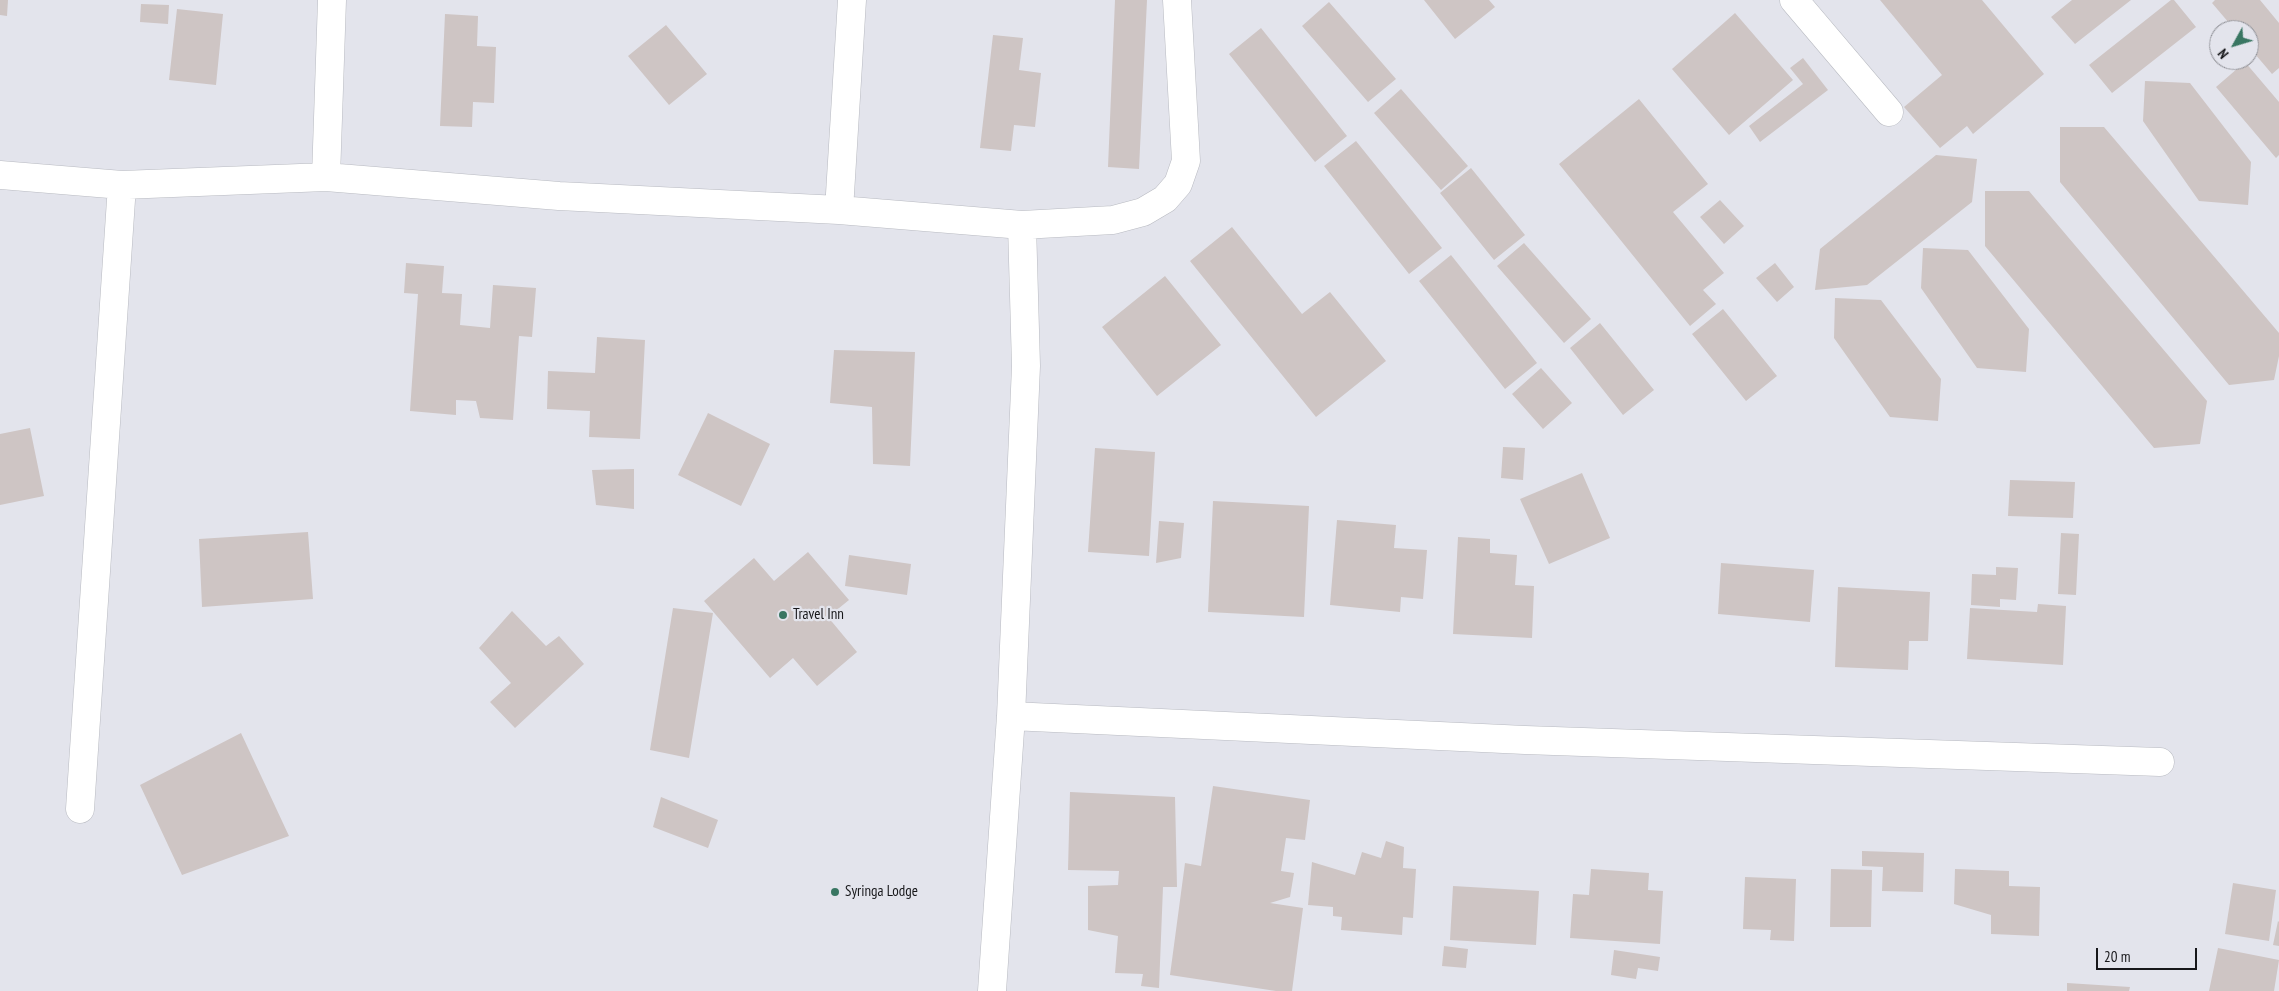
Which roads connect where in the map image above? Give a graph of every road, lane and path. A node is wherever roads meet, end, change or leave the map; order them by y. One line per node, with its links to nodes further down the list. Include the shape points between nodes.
1 (332, 0): 7 (street)
2 (852, 0): 9 (street)
3 (1176, 0): 10 (street, via 1186,161 1178,184 1165,199 1143,212 1113,220)
4 (1794, 0): 5 (street)
5 (1889, 112)
6 (0, 175): 8 (street)
7 (326, 178): 8 (street); 9 (street, via 559,196)
8 (122, 185): 13 (street)
9 (839, 210): 10 (street)
10 (1022, 226): 11 (street, via 1026,366)
11 (1010, 716): 12 (street, via 1525,740); 14 (street)
12 (2160, 762)
13 (80, 809)
14 (992, 991)

